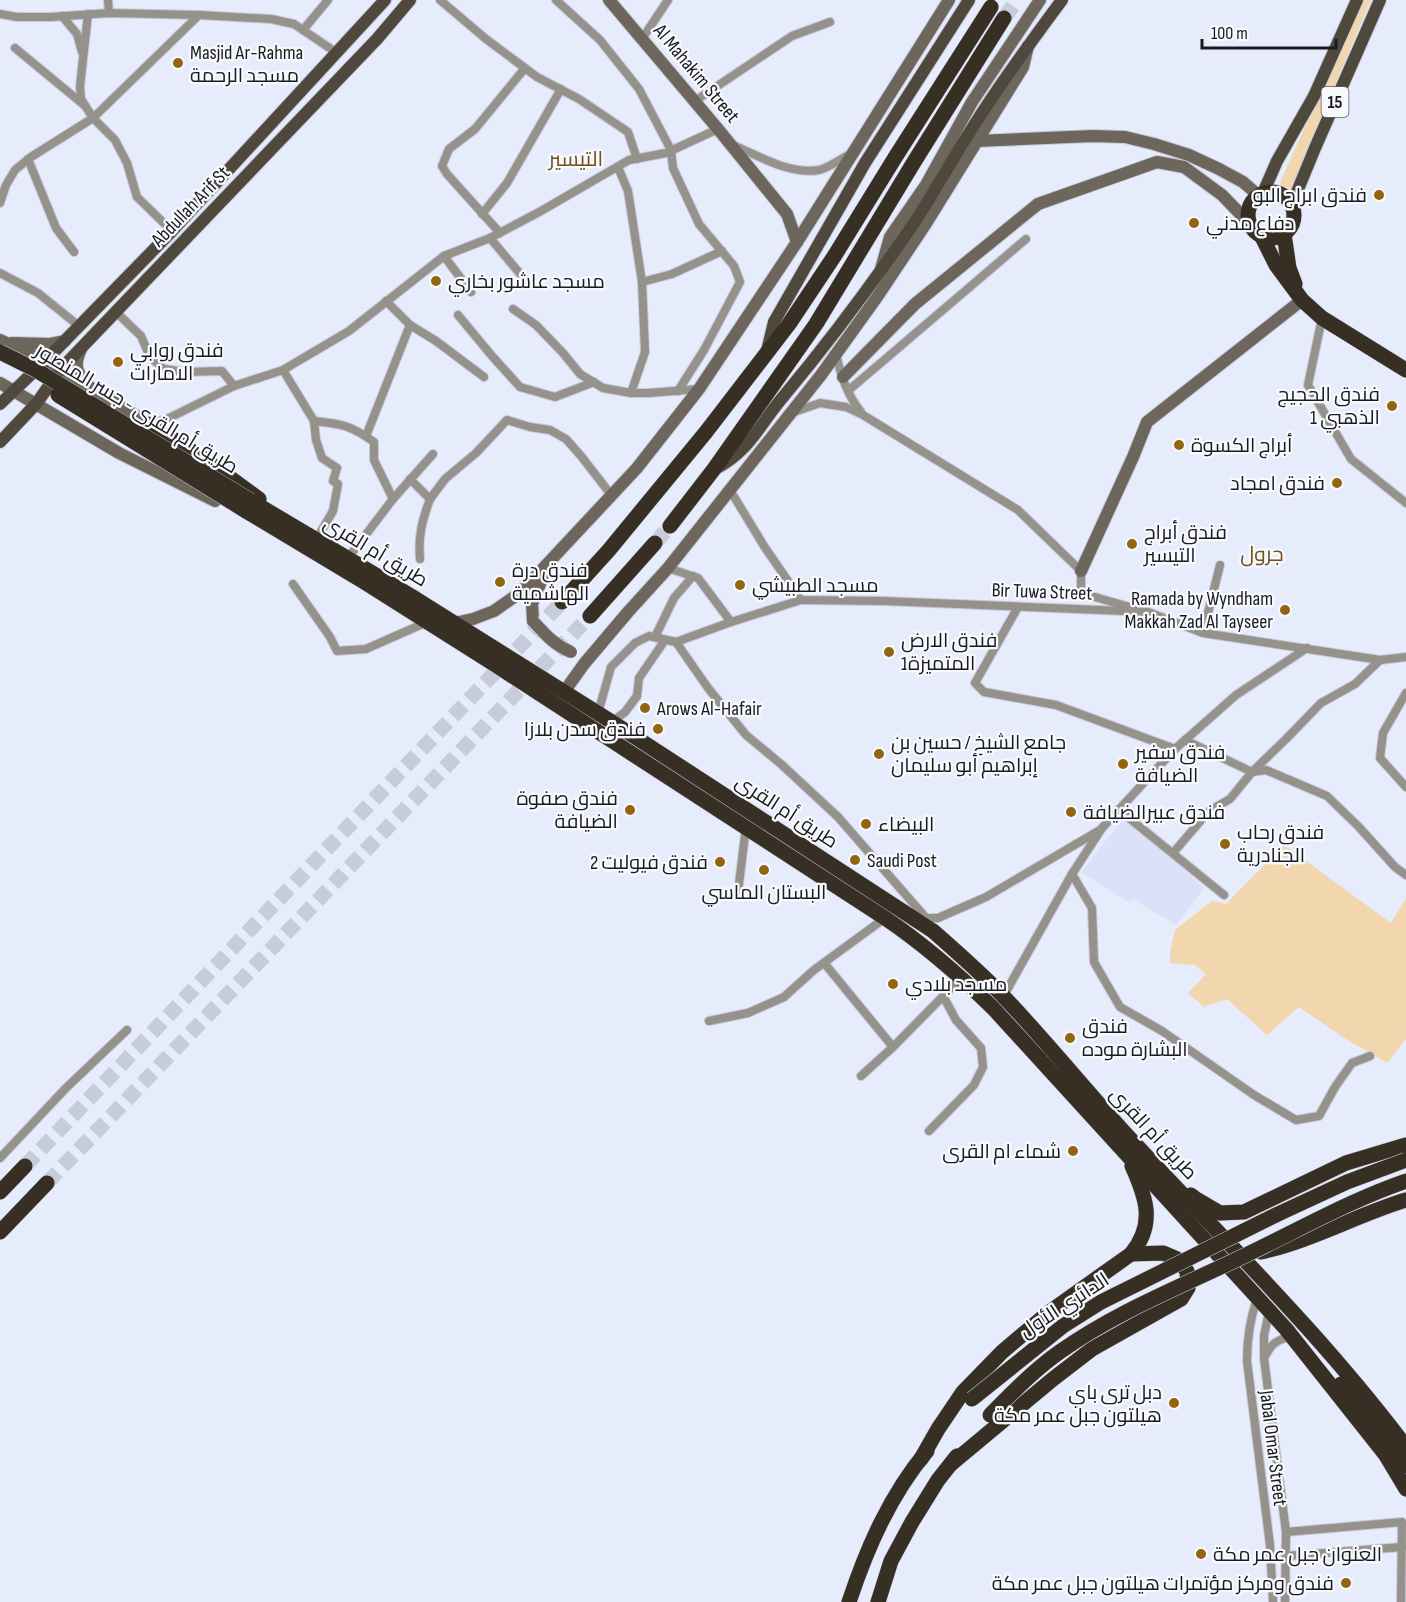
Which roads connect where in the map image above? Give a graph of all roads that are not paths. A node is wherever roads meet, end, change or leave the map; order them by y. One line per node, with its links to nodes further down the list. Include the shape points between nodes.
1 (108, 0): 16 (street)
2 (328, 0): 23 (street)
3 (385, 0): 27 (main road)
4 (410, 0): 66 (main road, Abdullah Arif St)
5 (440, 0): 29 (street)
6 (556, 0): 37 (street, via 600,40 639,89)
7 (609, 0): 24 (street, Al Mahakim Street)
8 (668, 0): 24 (street)
9 (949, 0): 38 (street)
10 (969, 0): 75 (main road, via 865,163 774,322)
11 (1040, 0): 58 (street, via 890,237)
12 (1062, 0): 25 (main road)
13 (1357, 0): 43 (main road, 15, via 1314,96)
14 (1380, 0): 45 (main road, 15)
15 (991, 7): 75 (highway, via 835,255)
16 (109, 13): 18 (street); 19 (street)
17 (0, 14): 20 (street)
18 (88, 14): 20 (street); 28 (street)
19 (200, 15): 23 (street, via 271,19); 33 (street)
20 (62, 16): 28 (street, via 77,34)
21 (1005, 18): 102 (highway, via 816,324)
22 (830, 22): 31 (street, via 792,36)
23 (303, 30): 27 (street)
24 (642, 39): 31 (street, Al Mahakim Street)
25 (1028, 45): 35 (street, via 1023,67); 58 (main road)
26 (15, 48): 32 (street)
27 (337, 53): 48 (main road)
28 (83, 56): 32 (street, via 80,86)
29 (525, 68): 30 (street); 46 (street, via 475,129 449,149 442,166)
30 (561, 90): 40 (street, via 628,132); 46 (street, via 507,183)
31 (695, 101): 34 (street, Al Mahakim Street)
32 (86, 106): 33 (street)
33 (93, 118): 39 (street); 48 (street, via 115,140 137,197)
34 (718, 129): 36 (street, Al Mahakim Street); 37 (street)
35 (976, 141): 41 (street, via 1125,137 1154,144); 74 (street, via 925,225)
36 (731, 144): 38 (street, via 795,170 820,170); 54 (street, Al Mahakim Street, via 787,214)
37 (672, 150): 40 (street); 55 (street, via 673,168 699,224)
38 (853, 152): 54 (street)
39 (28, 159): 44 (street, via 15,170); 56 (street, via 56,228)
40 (637, 159): 42 (street)
41 (1186, 161): 43 (street, via 1219,169); 47 (street); 82 (street, via 1157,162 1038,204 915,304)
42 (618, 167): 49 (street); 61 (street, via 628,191)
43 (1261, 194): 45 (highway, via 1277,192); 47 (highway, via 1249,208)
44 (0, 203)
45 (1292, 204): 50 (highway, via 1294,217)
46 (482, 213): 49 (street)
47 (1250, 224): 51 (highway)
48 (172, 231): 70 (main road)
49 (500, 233): 52 (street)
50 (1284, 234): 51 (highway, via 1273,238); 63 (highway, via 1289,268)
51 (1261, 235): 63 (highway, via 1276,265)
52 (490, 238): 57 (street); 60 (street)
53 (1026, 239): 89 (street)
54 (797, 242): 87 (street)
55 (722, 251): 61 (street, via 672,274); 90 (street, via 740,282)
56 (74, 252)
57 (444, 256): 62 (street); 64 (street)
58 (881, 270): 102 (main road, via 751,441)
59 (0, 273): 70 (street, via 38,293)
60 (527, 282)
61 (642, 282): 91 (street, via 645,352)
62 (471, 292)
63 (1302, 300): 68 (highway); 119 (street, via 1147,422)
64 (386, 301): 69 (street); 79 (street, via 349,331)
65 (513, 309): 83 (street, via 536,325 580,374)
66 (116, 312): 73 (main road, Abdullah Arif St); 86 (street, via 141,336 150,357 164,369 222,371)
67 (458, 315): 83 (street, via 520,387 555,397)
68 (1322, 318): 80 (highway); 109 (street, via 1308,385 1351,459)
69 (410, 325): 81 (street); 98 (street)
70 (79, 326): 71 (main road)
71 (65, 341): 72 (street); 76 (main road)
72 (2, 345): 76 (street); 110 (highway, طريق أم القرى - جسر المنصور, bridge)
73 (81, 349): 78 (main road, Abdullah Arif St); 85 (street, via 76,370)
74 (836, 353): 82 (street); 94 (street)
75 (766, 354): 123 (highway, via 609,550)
76 (45, 361): 78 (street); 88 (main road)
77 (0, 363): 110 (highway, طريق أم القرى - جسر المنصور, bridge)
78 (61, 369): 85 (street); 93 (main road, Abdullah Arif St)
79 (283, 370): 86 (street); 97 (street)
80 (1406, 370)
81 (484, 377)
82 (843, 377): 89 (street)
83 (594, 382): 91 (street, via 603,388)
84 (0, 383): 88 (street)
85 (84, 384): 96 (street)
86 (234, 386): 96 (street, via 169,418)
87 (699, 389): 90 (street); 105 (street)
88 (13, 390): 92 (main road); 93 (street)
89 (849, 390): 95 (street)
90 (678, 391): 91 (street)
91 (632, 393)
92 (0, 404)
93 (36, 404): 99 (main road, Abdullah Arif St); 100 (street)
94 (792, 412): 95 (street, via 820,403 846,407); 104 (street)
95 (863, 415): 119 (street, via 1018,510)
96 (143, 421): 100 (street, via 130,417 116,425 111,432); 112 (highway, via 202,458)
97 (314, 421): 98 (street, via 347,426); 112 (street, via 322,459 337,468 333,481 338,484 333,511)
98 (366, 436): 106 (street, via 374,442 374,460)
99 (0, 442)
100 (119, 453): 108 (street)
101 (433, 454): 103 (street)
102 (714, 469): 111 (highway)
103 (410, 479): 106 (street); 107 (street)
104 (730, 490): 118 (street); 122 (street)
105 (612, 496): 107 (street, via 566,439 549,430 507,420 445,479); 117 (street)
106 (393, 499): 114 (street)
107 (430, 499): 115 (street, via 418,542)
108 (215, 501): 112 (highway)
109 (1406, 503)
110 (249, 506): 112 (highway, طريق أم القرى)
111 (669, 526)
112 (312, 542): 114 (highway, طريق أم القرى); 127 (highway, طريق أم القرى)
113 (655, 543): 126 (highway)
114 (348, 558): 128 (highway, طريق أم القرى)
115 (420, 559)
116 (1220, 565): 130 (street)
117 (546, 567): 128 (street, via 494,611); 132 (street, bridge, via 532,603 533,621 550,640 571,652 585,652)
118 (668, 568): 120 (street); 132 (street)
119 (1081, 571): 125 (street, via 1081,593)
120 (693, 576): 129 (street); 131 (street, via 674,598)
121 (292, 584): 127 (street, via 337,651 366,649)
122 (801, 600): 124 (street, Bir Tuwa Street); 129 (street, Bir Tuwa Street)
123 (562, 602)
124 (1018, 607): 125 (street, Bir Tuwa Street); 143 (street, via 975,683 984,692 1056,705)
125 (1148, 612): 130 (street, Bir Tuwa Street)
126 (590, 616)
127 (427, 621): 147 (highway, طريق أم القرى)
128 (454, 622): 138 (highway, طريق أم القرى)
129 (731, 622): 134 (street, Bir Tuwa Street)
130 (1203, 633): 135 (street, Bir Tuwa Street)
131 (655, 637): 133 (street); 140 (street, via 635,643 611,667)
132 (604, 640): 138 (street)
133 (665, 640): 134 (street); 141 (street, via 639,678 637,696)
134 (676, 642): 155 (street, via 746,735 838,817)
135 (1307, 648): 137 (street, Bir Tuwa Street); 142 (street, via 1236,695)
136 (1406, 657): 137 (street, Bir Tuwa Street)
137 (1380, 660): 144 (street, via 1355,684 1321,703)
138 (564, 692): 140 (highway, طريق أم القرى)
139 (1406, 693): 145 (street, via 1383,733 1380,758)
140 (598, 713): 141 (highway, طريق أم القرى)
141 (612, 722): 155 (highway, طريق أم القرى)
142 (1185, 740): 143 (street); 144 (street)
143 (1175, 749): 146 (street)
144 (1252, 772): 149 (street, via 1230,799 1209,811); 151 (street, via 1266,770 1327,796)
145 (1406, 787)
146 (1119, 810): 148 (street); 149 (street)
147 (746, 827): 152 (street); 154 (highway, طريق أم القرى)
148 (1102, 828): 150 (street); 155 (street, via 986,897 938,918)
149 (1173, 853): 153 (street)
150 (1072, 874): 159 (street); 163 (street, via 1092,908 1094,962 1120,1007 1162,1030 1254,1095 1296,1120 1318,1116 1352,1063)
151 (1406, 875)
152 (738, 892)
153 (1224, 895)
154 (885, 918): 155 (highway); 156 (street); 157 (highway, طريق أم القرى)
155 (919, 918): 159 (highway, طريق أم القرى)
156 (825, 964): 160 (street, via 784,997 748,1013); 162 (street)
157 (962, 977): 158 (street); 167 (highway, طريق أم القرى)
158 (943, 996): 162 (street); 165 (street, via 956,1020 981,1048 983,1067 974,1085)
159 (1003, 997): 167 (highway, طريق أم القرى)
160 (709, 1021)
161 (127, 1030): 168 (street)
162 (893, 1047): 164 (street)
163 (1370, 1056)
164 (861, 1076)
165 (929, 1131)
166 (1406, 1145): 167 (highway, via 1346,1163 1244,1212 1220,1213)
167 (1130, 1149): 176 (highway, via 1147,1207 1147,1223); 178 (highway, طريق أم القرى); 181 (highway, طريق أم القرى)
168 (0, 1158)
169 (1406, 1160): 183 (highway, الدائري الأول, bridge, via 1278,1214 1101,1302)
170 (25, 1166): 173 (highway)
171 (1406, 1181): 177 (highway, الدائري الأول, bridge)
172 (47, 1183): 175 (highway)
173 (0, 1192)
174 (1406, 1200): 177 (highway, via 1273,1249)
175 (0, 1232)
176 (1131, 1254): 183 (highway, via 1048,1312 1002,1352); 186 (highway, via 1162,1253 1177,1259 1187,1271 1188,1288 1181,1299 1092,1349)
177 (1246, 1255): 186 (highway, الدائري الأول, bridge, via 1161,1294 1061,1350 990,1415)
178 (1257, 1299): 179 (highway, طريق أم القرى); 191 (street, Jabal Omar Street, via 1251,1315 1247,1361)
179 (1269, 1311): 180 (highway, طريق أم القرى); 182 (street, Jabal Omar Street)
180 (1288, 1333): 182 (street, via 1271,1346); 187 (highway, طريق أم القرى, via 1358,1403); 188 (highway, طريق أم القرى, via 1385,1454)
181 (1328, 1349): 184 (highway, طريق أم القرى, via 1347,1363); 185 (highway, طريق أم القرى)
182 (1264, 1358): 189 (street, Jabal Omar Street)
183 (968, 1396): 194 (highway, الدائري الأول, via 890,1504 861,1565)
184 (1406, 1429)
185 (1406, 1447)
186 (951, 1464): 195 (highway, الدائري الأول, via 891,1561)
187 (1406, 1466)
188 (1406, 1489)
189 (1286, 1532): 190 (street, Jabal Omar Street); 192 (street, via 1402,1522)
190 (1286, 1543): 191 (street); 193 (street, Jabal Omar Street)
191 (1270, 1545): 196 (street, Jabal Omar Street)
192 (1402, 1547): 193 (street); 198 (street)
193 (1286, 1556): 197 (street, Jabal Omar Street)
194 (849, 1602)
195 (878, 1602)
196 (1273, 1602)
197 (1285, 1602)
198 (1401, 1602)

